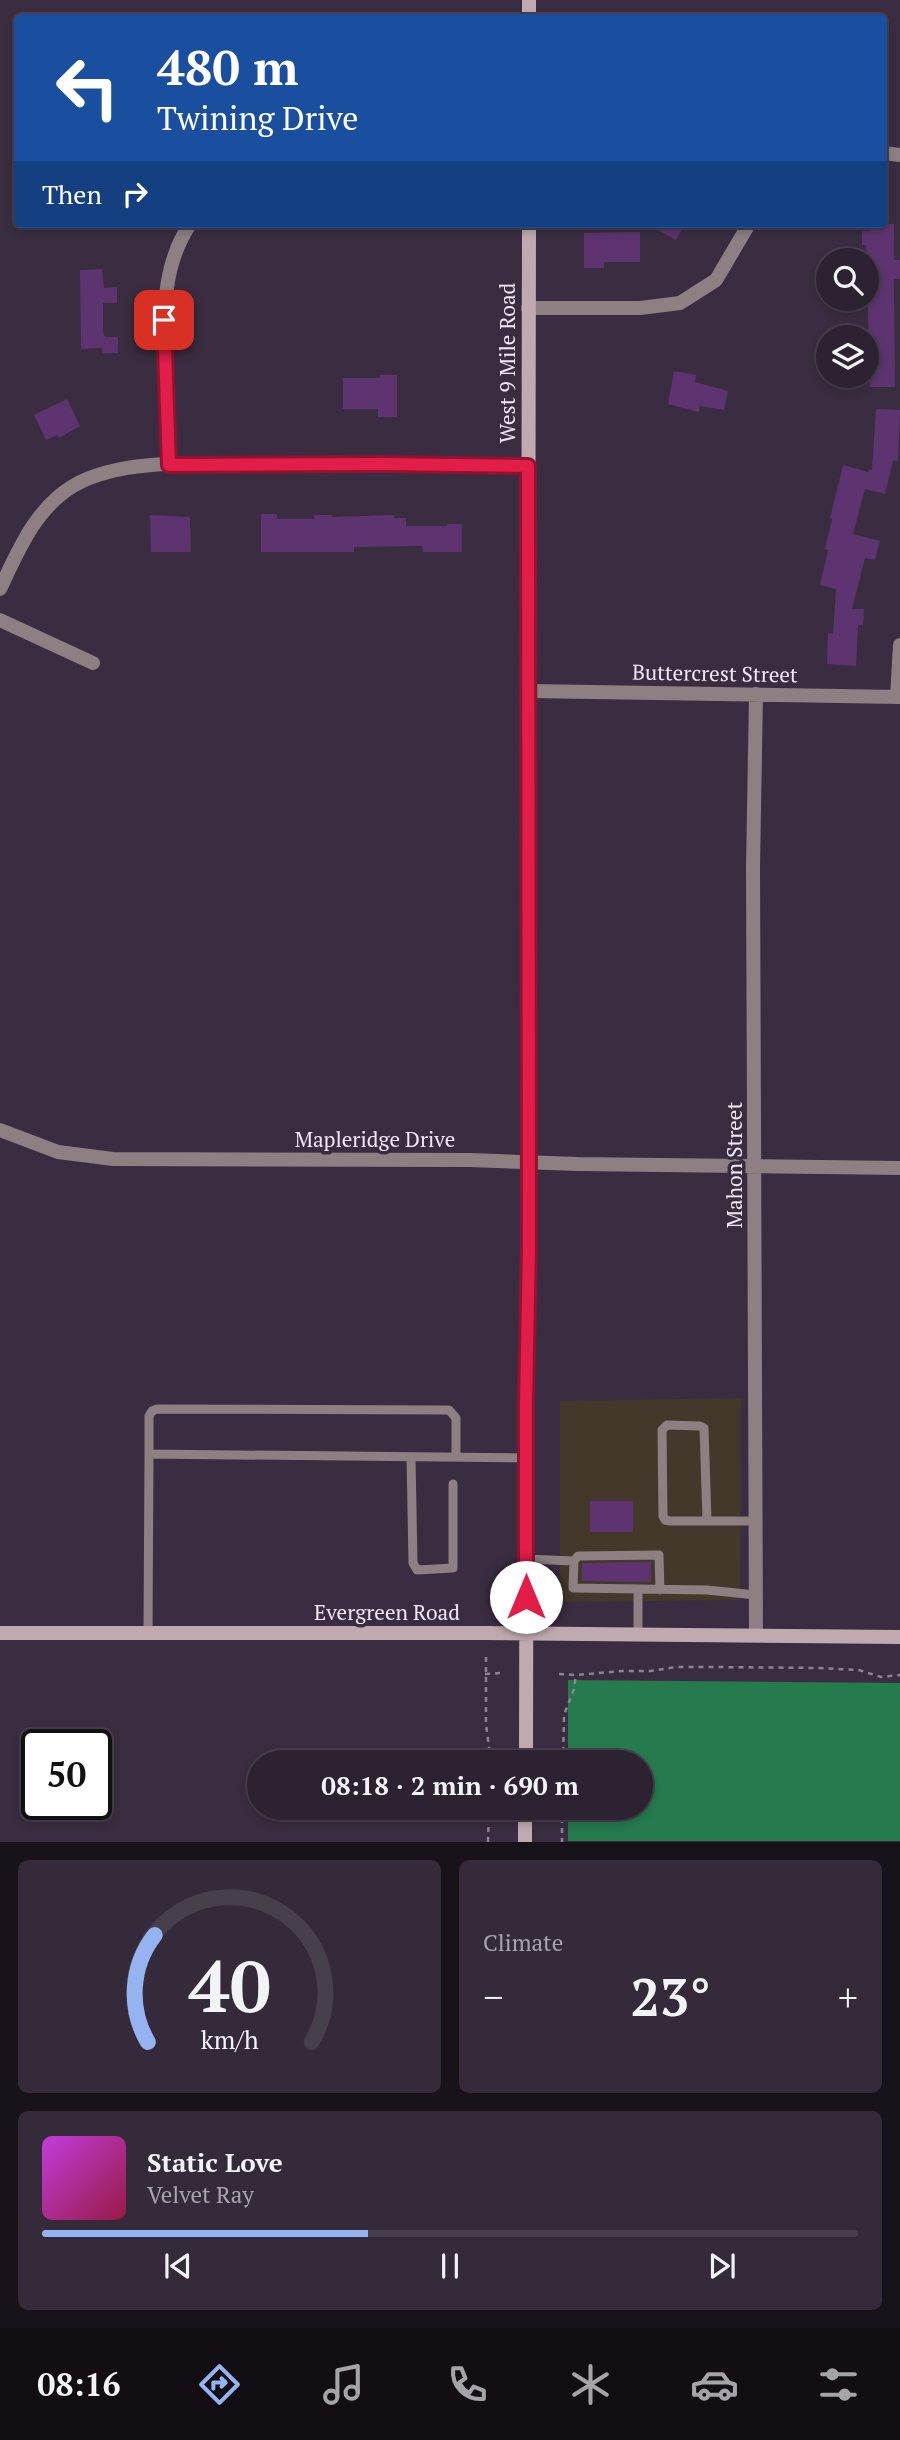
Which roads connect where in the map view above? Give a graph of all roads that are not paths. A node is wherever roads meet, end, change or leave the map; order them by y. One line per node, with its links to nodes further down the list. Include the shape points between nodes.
1 (188, 228): 5 (street, via 176,247 165,295)
2 (529, 228): 4 (main road, West 9 Mile Road)
3 (747, 228): 4 (street, via 716,280 680,303 640,308)
4 (528, 308): 6 (main road, West 9 Mile Road)
5 (169, 465): 6 (street); 7 (street, via 109,470 60,495 29,531)
6 (528, 466): 11 (main road, West 9 Mile Road)
7 (0, 589)
8 (0, 620): 10 (street)
9 (900, 645): 13 (street)
10 (93, 663)
11 (529, 691): 12 (street, Buttercrest Street); 15 (main road, West 9 Mile Road)
12 (756, 694): 13 (street, Buttercrest Street); 16 (street, Mahon Street)
13 (899, 697)
14 (0, 1130): 15 (street, Mapleridge Drive, via 58,1152 113,1159)
15 (529, 1163): 16 (street, Mapleridge Drive); 21 (main road, West 9 Mile Road)
16 (755, 1167): 17 (street, Mapleridge Drive); 24 (street, Mahon Street)
17 (900, 1168)
18 (149, 1454): 19 (lane, via 149,1416 157,1409 449,1410 456,1418); 20 (lane); 31 (lane)
19 (456, 1456): 20 (lane); 21 (lane)
20 (411, 1457): 22 (lane, via 413,1563 417,1570 453,1568)
21 (526, 1458): 25 (main road, West 9 Mile Road)
22 (453, 1484)
23 (707, 1521): 23 (lane, via 670,1521 663,1516 662,1430 667,1425 704,1429); 24 (lane)
24 (755, 1521): 29 (street, Mahon Street)
25 (526, 1559): 26 (lane); 32 (main road, West 9 Mile Road)
26 (574, 1561): 27 (lane, via 573,1588); 28 (lane, via 579,1556 659,1555)
27 (638, 1589): 28 (lane); 33 (lane)
28 (660, 1590): 29 (lane)
29 (756, 1595): 34 (street, Mahon Street)
30 (0, 1633): 31 (main road, Evergreen Road)
31 (148, 1633): 32 (main road, Evergreen Road)
32 (525, 1634): 33 (main road, Evergreen Road); 36 (main road, West 9 Mile Road)
33 (638, 1634): 34 (main road, Evergreen Road)
34 (755, 1635): 35 (main road, Evergreen Road)
35 (900, 1637)
36 (526, 1750)
37 (525, 1820): 38 (main road)
38 (525, 1842)

